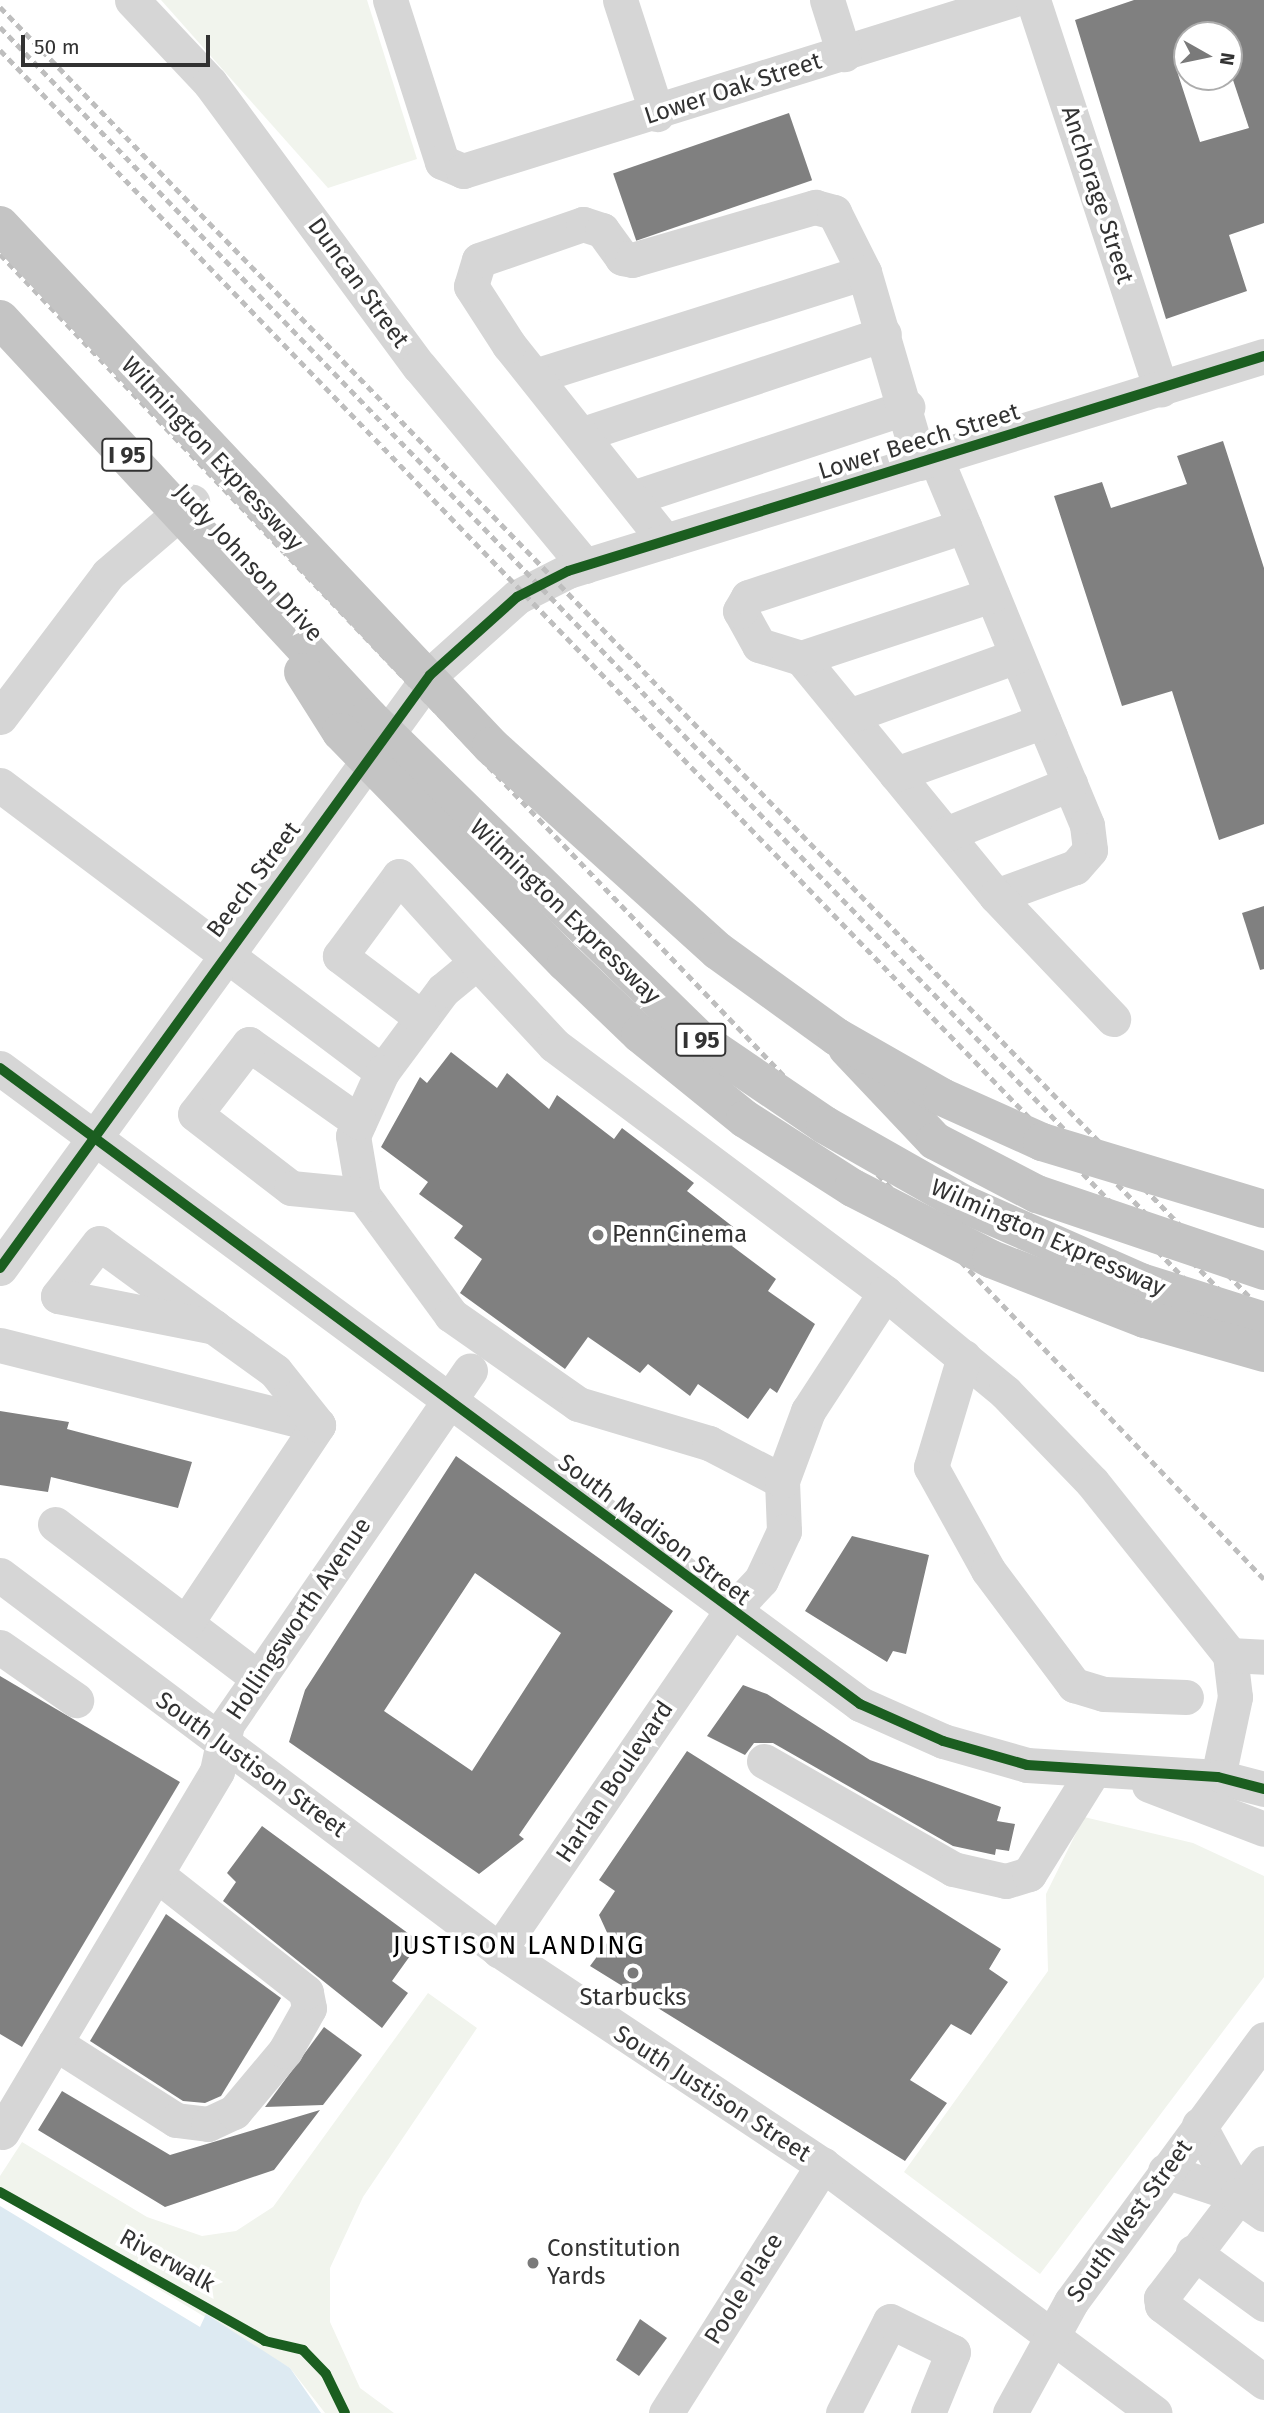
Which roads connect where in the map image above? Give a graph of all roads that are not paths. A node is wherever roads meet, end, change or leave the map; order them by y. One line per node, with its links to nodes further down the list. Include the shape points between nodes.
1 (132, 0): 24 (street, Duncan Street, via 210,83 419,366)
2 (390, 0): 8 (street, Lower Oak Street, via 439,154 454,170 483,169)
3 (620, 0): 8 (street)
4 (827, 0): 7 (street)
5 (1012, 0): 7 (street, Lower Oak Street)
6 (1033, 0): 16 (street, Anchorage Street)
7 (844, 54): 8 (street, Lower Oak Street)
8 (657, 114)
9 (0, 225): 42 (highway, Wilmington Expressway / I 95, bridge, via 491,746 647,892)
10 (864, 272): 13 (street); 15 (street); 15 (street, via 851,236 825,209 632,260 622,258 602,230 583,224 479,260 474,271 471,286)
11 (0, 319): 25 (highway, Wilmington Expressway / I 95, bridge)
12 (0, 329): 21 (street, Judy Johnson Drive, via 50,352)
13 (884, 334): 17 (street); 18 (street)
14 (1264, 356): 16 (street, Lower Beech Street)
15 (535, 376): 18 (street)
16 (1161, 390): 19 (street, Lower Beech Street)
17 (907, 407): 19 (street); 20 (street)
18 (583, 434): 20 (street)
19 (928, 461): 22 (street); 23 (street, Lower Beech Street)
20 (635, 497): 23 (street)
21 (191, 502): 30 (street, via 108,574); 32 (street, Judy Johnson Drive)
22 (964, 526): 26 (street); 28 (street, via 748,597 740,611 759,645)
23 (666, 541): 24 (street, Lower Beech Street)
24 (586, 566): 32 (street, Beech Street, via 517,597 478,628 447,655)
25 (253, 593): 52 (highway, Wilmington Expressway / I 95, bridge, via 473,823 701,1040 825,1125 975,1210 1141,1282); 55 (highway, bridge, via 341,732 604,1001 734,1110 853,1188 991,1259 1145,1319)
26 (992, 595): 27 (street); 28 (street)
27 (1017, 656): 29 (street); 31 (street)
28 (801, 658): 29 (street)
29 (849, 716): 33 (street)
30 (0, 717)
31 (1044, 721): 33 (street); 34 (street)
32 (396, 724): 38 (street, Beech Street)
33 (896, 774): 36 (street)
34 (1070, 784): 36 (street); 37 (street, via 1087,825 1090,850 1074,867)
35 (0, 785): 38 (street)
36 (946, 834): 37 (street)
37 (996, 896): 41 (street)
38 (227, 950): 44 (street); 46 (street, Beech Street)
39 (477, 962): 40 (street); 40 (street, via 398,876 340,956); 51 (street, via 554,1045)
40 (422, 1018): 44 (street)
41 (1113, 1019)
42 (837, 1037): 48 (highway, Wilmington Expressway / I 95, bridge, via 942,1097 1042,1142); 50 (highway, bridge, via 935,1141 1037,1194)
43 (0, 1068): 46 (street, South Madison Street)
44 (382, 1072): 45 (street)
45 (359, 1122): 47 (street, via 353,1136); 47 (street, via 249,1044 195,1114 291,1188)
46 (92, 1136): 49 (street, Beech Street); 58 (street, South Madison Street)
47 (363, 1195): 60 (street, via 451,1315 578,1404 709,1443)
48 (1264, 1209)
49 (0, 1267)
50 (1264, 1271)
51 (885, 1293): 56 (street); 60 (street, via 808,1411)
52 (1264, 1321)
53 (214, 1327): 59 (street, via 275,1371)
54 (0, 1345): 59 (street)
55 (1264, 1353)
56 (964, 1357): 66 (street, via 1092,1482); 68 (street, via 930,1467 988,1570 1074,1685 1104,1695)
57 (470, 1370): 58 (street, Hollingsworth Avenue)
58 (446, 1401): 63 (street, South Madison Street); 67 (street, Hollingsworth Avenue)
59 (318, 1425): 64 (street)
60 (782, 1481): 63 (street, Harlan Boulevard, via 784,1531 761,1580)
61 (55, 1524): 64 (street)
62 (0, 1575): 70 (street, South Justison Street)
63 (730, 1613): 72 (street, South Madison Street, via 895,1723 1017,1762); 77 (street, Harlan Boulevard)
64 (186, 1623): 67 (street)
65 (0, 1647): 69 (street)
66 (1247, 1656): 73 (street)
67 (258, 1678): 70 (street, Hollingsworth Avenue, via 227,1724)
68 (1186, 1697)
69 (76, 1700)
70 (224, 1745): 76 (street, Hollingsworth Avenue, via 217,1771); 77 (street, South Justison Street)
71 (764, 1761): 72 (street, via 953,1869 1006,1881 1029,1874)
72 (1101, 1772): 73 (street, South Madison Street); 75 (street, South Madison Street)
73 (1218, 1777): 74 (street, South Madison Street)
74 (1264, 1789)
75 (1264, 1829)
76 (156, 1874): 79 (street, Hollingsworth Avenue); 79 (street, via 306,1992 309,2008 285,2051 234,2112 208,2124 176,2120)
77 (499, 1950): 83 (street, South Justison Street, via 601,2023)
78 (1264, 2039): 80 (street, South West Street)
79 (55, 2043): 81 (street, Hollingsworth Avenue)
80 (1199, 2125): 84 (street, South West Street); 85 (street)
81 (2, 2132)
82 (1264, 2163): 85 (street)
83 (823, 2165): 88 (street, South Justison Street); 90 (street, Poole Place)
84 (1165, 2171): 85 (street); 88 (street, South West Street)
85 (1251, 2205): 86 (street)
86 (1193, 2252): 87 (street); 89 (street, via 1164,2289 1162,2305)
87 (1264, 2304)
88 (1052, 2331): 93 (street, South West Street); 94 (street, South Justison Street)
89 (1264, 2382)
90 (666, 2413)
91 (844, 2413): 92 (street, via 890,2321 953,2352)
92 (928, 2413)
93 (1010, 2413)
94 (1155, 2413)

